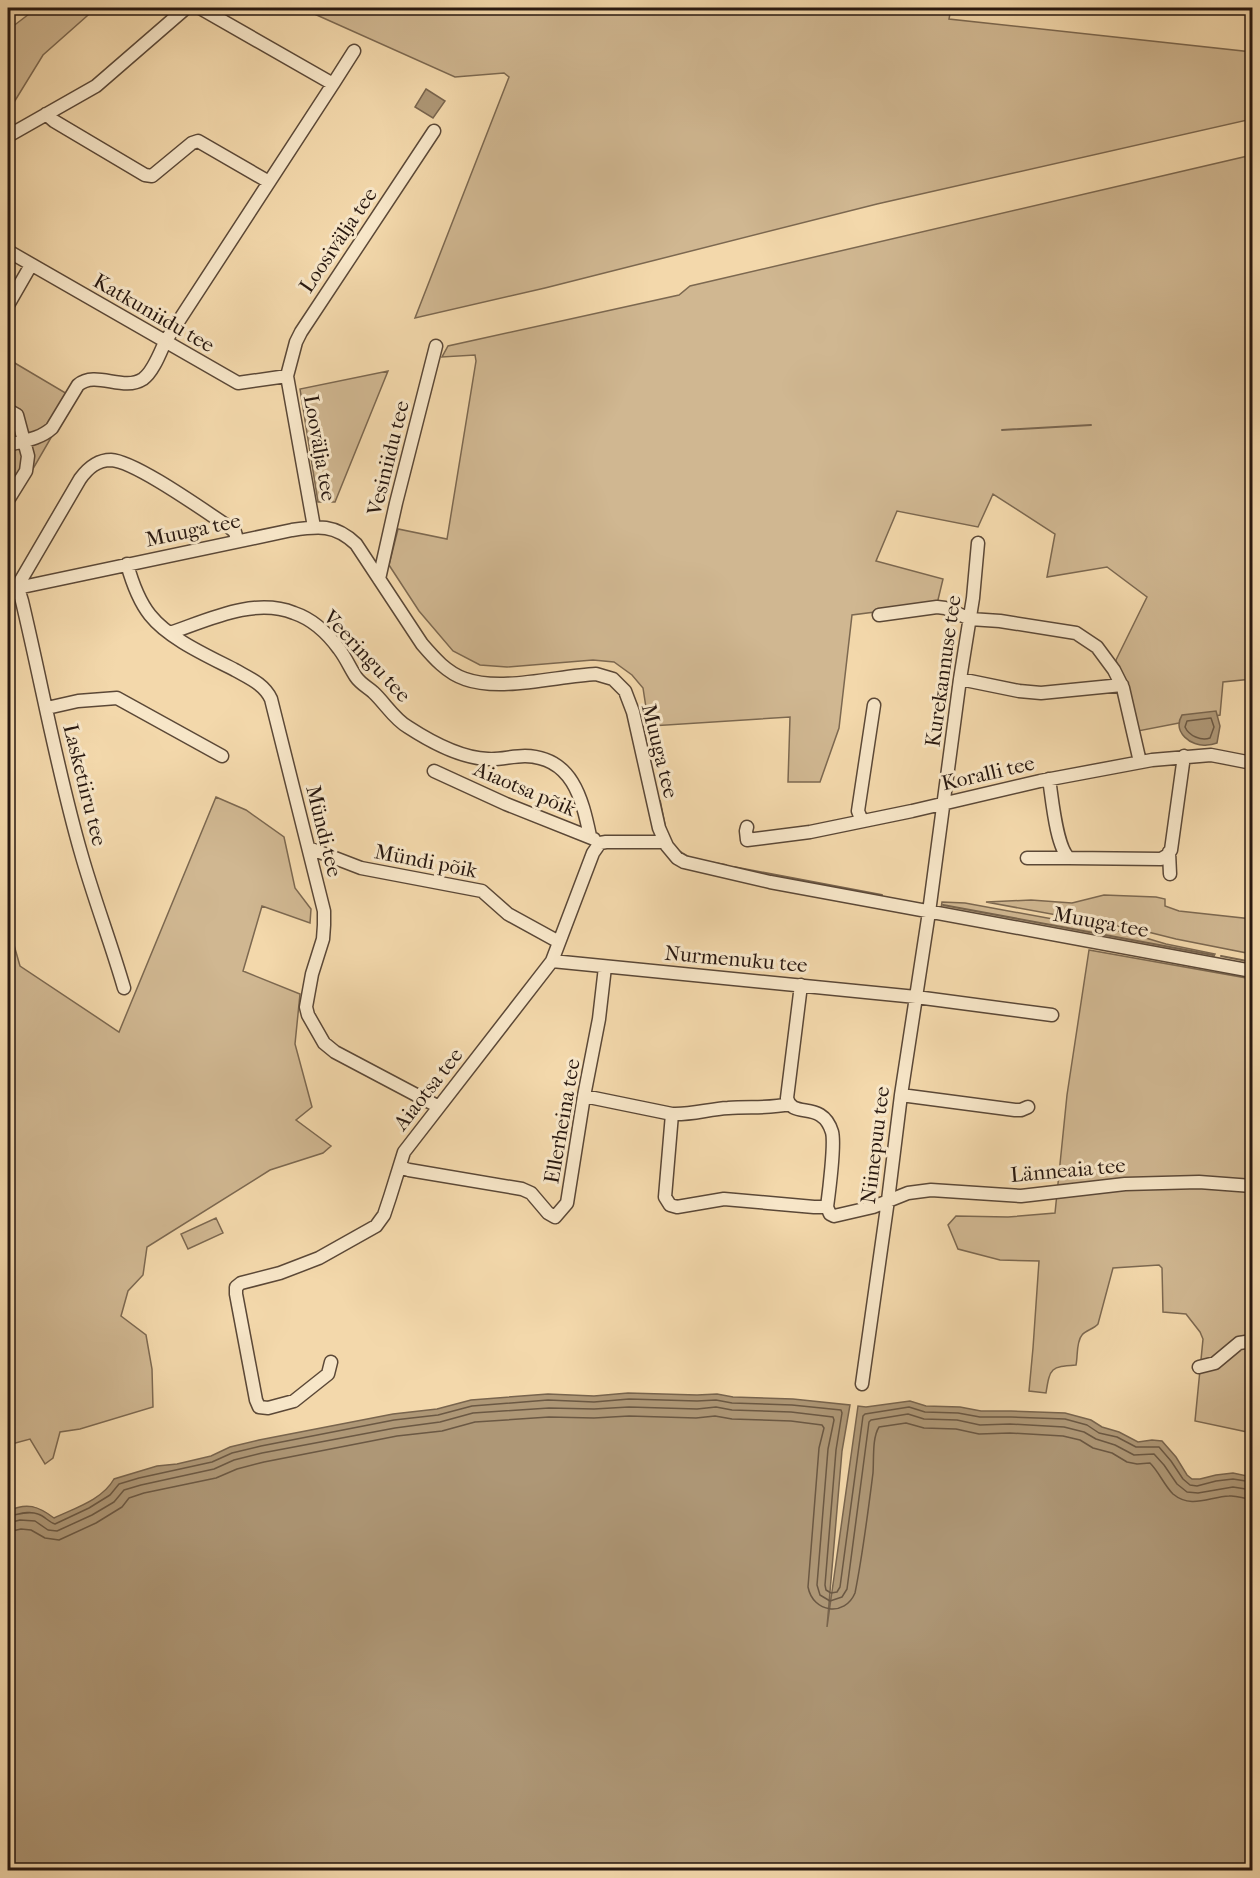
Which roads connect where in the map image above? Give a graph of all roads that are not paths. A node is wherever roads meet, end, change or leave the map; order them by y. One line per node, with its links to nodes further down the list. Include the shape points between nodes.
1 (186, 8): 5 (street, via 96,86)
2 (200, 8): 4 (street)
3 (354, 51): 4 (street)
4 (333, 84): 8 (street)
5 (46, 114): 7 (street); 8 (street, via 145,175 152,176 198,141)
6 (434, 131): 14 (street, Loosivälja tee, via 301,332)
7 (8, 135)
8 (269, 182): 12 (street)
9 (8, 251): 10 (street, Katkuniidu tee)
10 (32, 265): 11 (street); 12 (street, Katkuniidu tee)
11 (8, 305)
12 (165, 342): 14 (street, Katkuniidu tee, via 238,384); 16 (street, via 143,379 82,381 52,428)
13 (436, 346): 23 (street, Vesiniidu tee)
14 (287, 376): 19 (street, Loovälja tee)
15 (8, 410): 16 (street, via 17,415)
16 (24, 441): 17 (street); 18 (street, via 26,471)
17 (8, 445)
18 (8, 500)
19 (314, 527): 20 (street, Muuga tee); 23 (street, Muuga tee, via 348,536)
20 (237, 540): 22 (street, Muuga tee); 24 (street, via 229,526 127,463 104,461 80,479)
21 (978, 543): 26 (street, Kurekannuse tee)
22 (127, 564): 24 (street, Muuga tee); 27 (street, Mündi tee, via 145,609)
23 (380, 579): 42 (street, Muuga tee, via 432,656 464,679 488,685 596,674 619,683 633,712)
24 (13, 589): 31 (street, Lasketiiru tee, via 22,601)
25 (879, 615): 26 (street, via 937,607)
26 (970, 619): 28 (street, Kurekannuse tee); 29 (street, via 1076,633 1097,647)
27 (170, 633): 41 (street, Veeringu tee, via 238,611 267,607 296,613 321,629 357,679 406,726 458,753 488,759 525,756 561,768 578,793); 43 (street, Mündi tee, via 268,692)
28 (960, 680): 29 (street, via 1041,693); 38 (street, Kurekannuse tee)
29 (1122, 685): 34 (street)
30 (874, 705): 39 (street, via 858,811)
31 (47, 708): 32 (street, via 117,698); 54 (street, Lasketiiru tee, via 81,854)
32 (222, 756)
33 (1184, 756): 34 (street, Koralli tee); 35 (street, Koralli tee, via 1211,755); 44 (street)
34 (1140, 762): 37 (street, Koralli tee)
35 (1252, 763)
36 (434, 771): 41 (street, Aiaotsa põik)
37 (1049, 779): 38 (street, Koralli tee); 46 (street, via 1060,841)
38 (945, 802): 39 (street, Koralli tee); 48 (street, Kurekannuse tee)
39 (862, 821): 40 (street, Koralli tee, via 756,840 747,840)
40 (747, 827)
41 (595, 840): 42 (street); 49 (street, Aiaotsa tee)
42 (664, 842): 48 (street, Muuga tee, via 677,858 693,866)
43 (309, 848): 49 (street, Mündi põik, via 361,868 482,891 507,914); 60 (street, Mündi tee, via 324,925 306,1007 308,1015 324,1043 335,1052)
44 (1169, 852): 46 (street, via 1161,859); 47 (street)
45 (1027, 858): 46 (street)
46 (1069, 858)
47 (1170, 874)
48 (929, 912): 52 (street, Muuga tee); 55 (street, Niinepuu tee)
49 (559, 942): 50 (street, Aiaotsa tee)
50 (552, 961): 51 (street, Nurmenuku tee); 60 (street, Aiaotsa tee)
51 (605, 967): 53 (street, Nurmenuku tee); 58 (street, Ellerheina tee)
52 (1252, 971)
53 (801, 985): 55 (street, Nurmenuku tee); 59 (street)
54 (124, 988)
55 (916, 997): 56 (street, Nurmenuku tee); 57 (street, Niinepuu tee)
56 (1052, 1015)
57 (901, 1095): 61 (street, via 1015,1110); 65 (street, Niinepuu tee)
58 (584, 1096): 62 (street); 63 (street, Ellerheina tee, via 567,1203 555,1217 522,1189)
59 (789, 1104): 62 (street); 66 (street, via 792,1108 817,1112 833,1134)
60 (439, 1107): 63 (street, Aiaotsa tee, via 404,1152)
61 (1028, 1107)
62 (672, 1114): 66 (street, via 665,1197 670,1205 724,1199)
63 (400, 1167): 68 (street, Aiaotsa tee, via 384,1215 376,1226 280,1274 236,1287 259,1407 294,1401 328,1374)
64 (1252, 1186): 65 (street, Länneaia tee, via 1199,1182 1125,1184 1021,1196 931,1190)
65 (888, 1200): 66 (street, Länneaia tee, via 834,1216); 70 (street, Niinepuu tee)
66 (828, 1207)
67 (1252, 1341): 69 (street, via 1239,1343 1215,1363)
68 (331, 1362)
69 (1199, 1367)
70 (862, 1384)

